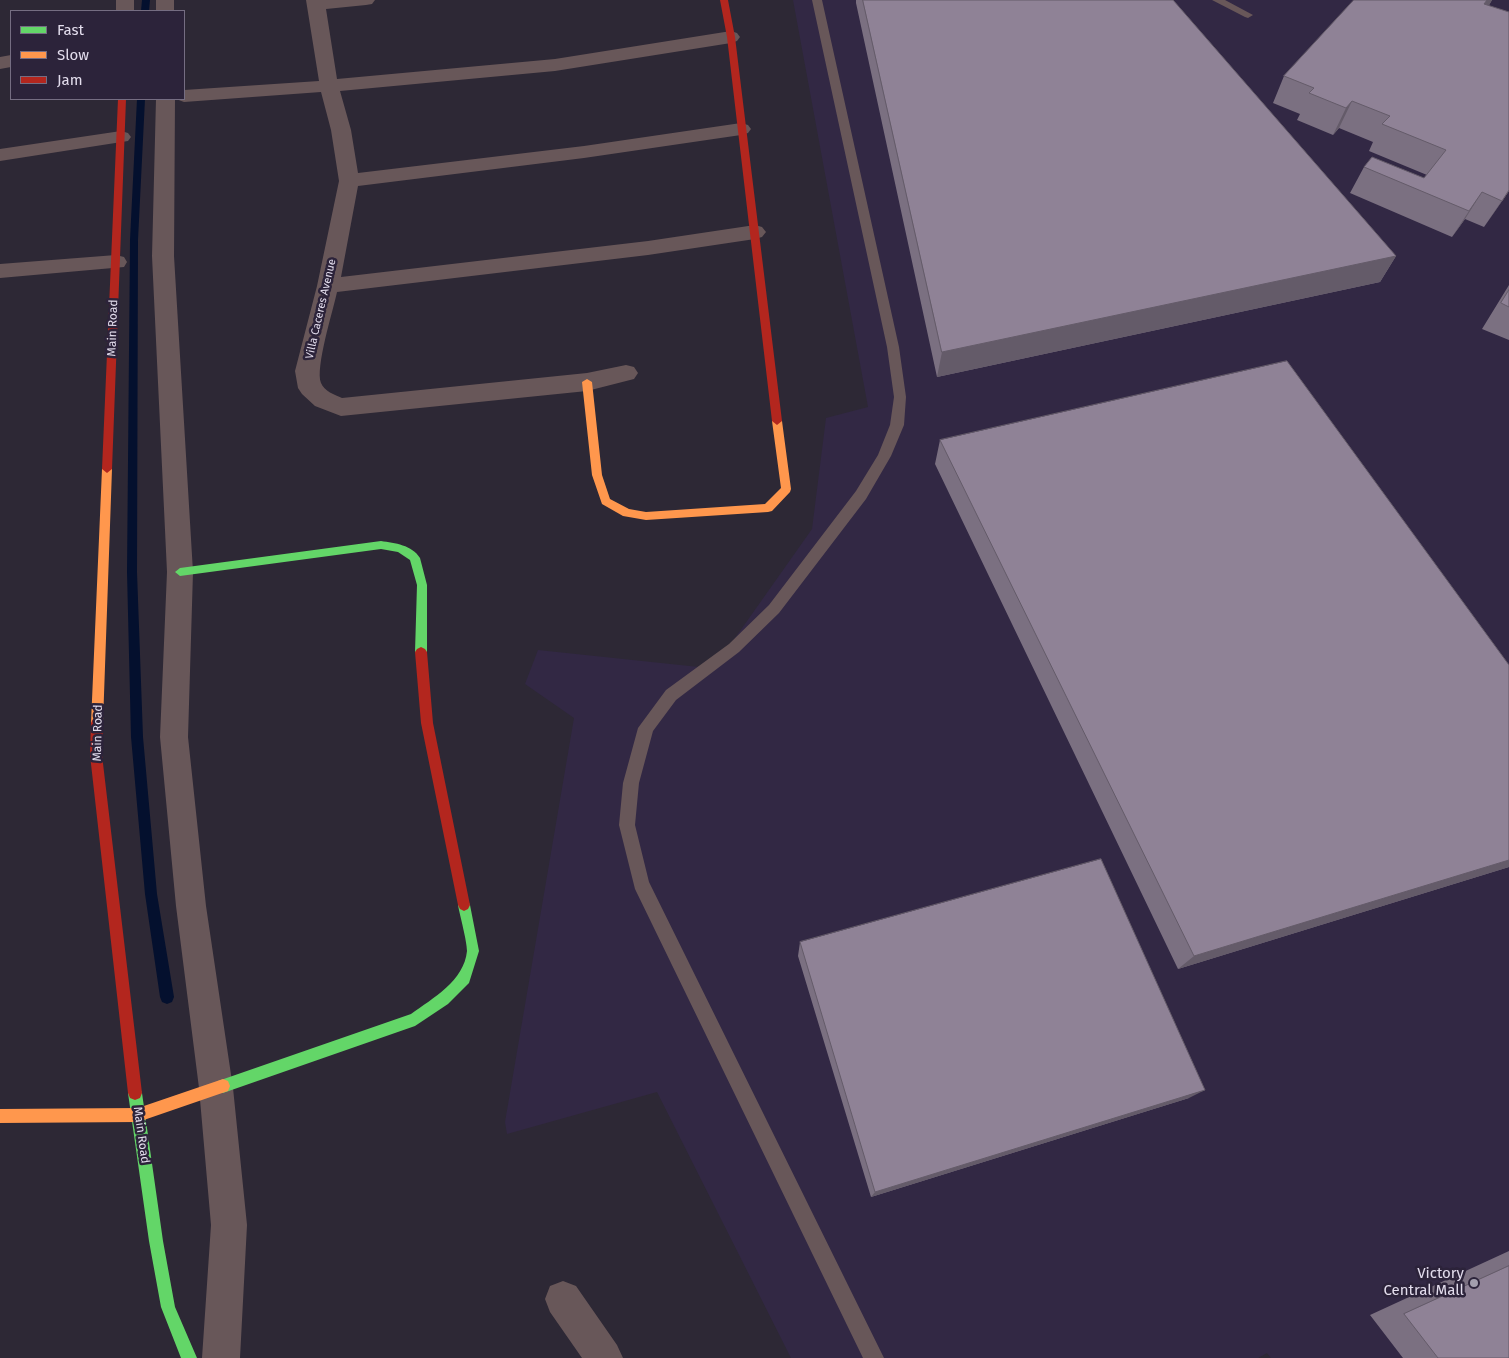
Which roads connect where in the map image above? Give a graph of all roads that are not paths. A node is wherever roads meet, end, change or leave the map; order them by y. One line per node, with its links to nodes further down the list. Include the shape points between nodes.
1 (366, 0): 5 (street)
2 (724, 0): 7 (street)
3 (817, 0): 30 (lane, via 893,347 900,397 897,425 884,456 861,495 774,609 734,648 671,695 646,728 630,783 627,825 640,883)
4 (1217, 0): 6 (lane)
5 (315, 2): 8 (street, Villa Caceres Avenue)
6 (1248, 15)
7 (731, 37): 8 (street, via 555,65); 12 (street)
8 (329, 86): 9 (street); 15 (street, Villa Caceres Avenue, via 341,130)
9 (185, 96)
10 (122, 100): 13 (street, Main Road)
11 (165, 100): 22 (street, via 163,256)
12 (741, 129): 15 (street); 16 (street)
13 (121, 137): 14 (street); 17 (street, Main Road)
14 (0, 155)
15 (349, 181): 19 (street, Villa Caceres Avenue)
16 (755, 232): 19 (street); 21 (street, via 786,489 768,508 646,516 627,513 606,501 597,475)
17 (116, 262): 18 (street); 24 (street, Main Road, via 96,755)
18 (0, 271)
19 (328, 286): 21 (street, Villa Caceres Avenue, via 307,371 310,388 323,400 341,407)
20 (626, 373): 21 (street, Villa Caceres Avenue)
21 (587, 382)
22 (180, 572): 23 (street, via 174,736 191,906); 23 (street, via 381,545 400,548 415,558 422,585 421,659 427,723 473,951 464,978 443,999 415,1019)
23 (216, 1088): 24 (street); 28 (street, via 229,1225)
24 (138, 1115): 25 (street); 27 (street, Main Road, via 168,1307)
25 (0, 1116)
26 (563, 1299): 29 (street)
27 (189, 1358)
28 (221, 1358)
29 (604, 1358)
30 (874, 1358)

